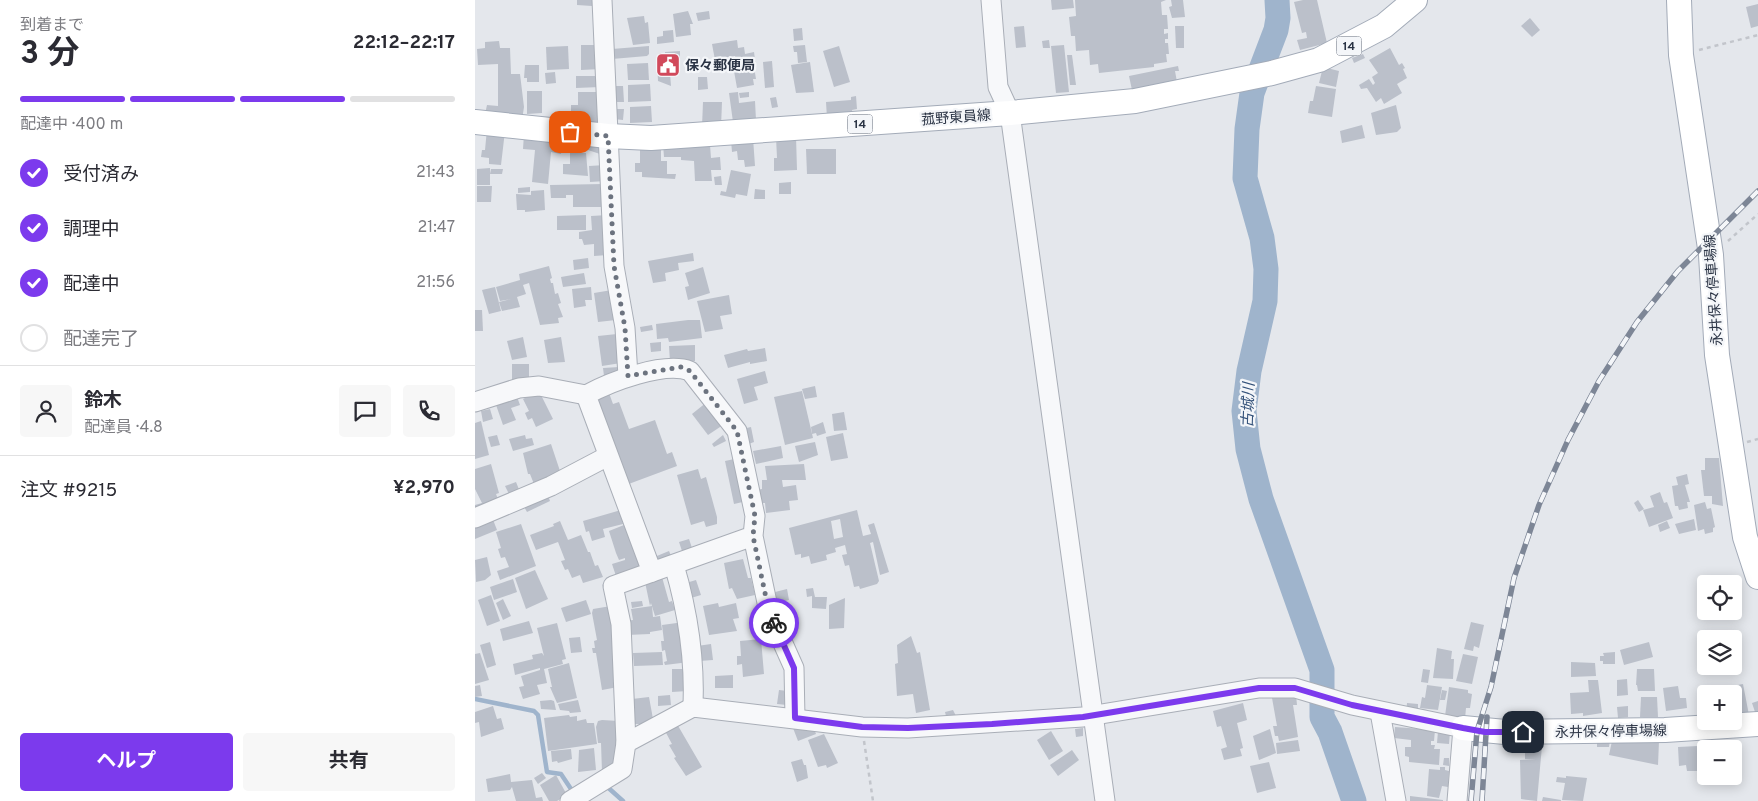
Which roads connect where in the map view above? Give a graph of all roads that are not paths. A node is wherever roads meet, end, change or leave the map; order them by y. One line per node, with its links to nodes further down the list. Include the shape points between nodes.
1 (602, 0): 7 (street)
2 (991, 0): 5 (street, via 998,87)
3 (1415, 0): 5 (main road, 菰野東員線 / 14, via 1384,26 1319,60 1135,102)
4 (1679, 0): 16 (main road, 永井保々停車場線, via 1681,55 1711,255 1717,354 1745,538)
5 (1010, 114): 7 (main road, 菰野東員線 / 14, via 651,138); 19 (street)
6 (475, 122): 7 (main road, 菰野東員線 / 14)
7 (608, 136): 8 (street, via 614,266 625,328)
8 (628, 376): 9 (street); 13 (street, via 681,367 690,371 737,431 755,516)
9 (586, 395): 10 (street, via 539,386 519,388); 11 (street)
10 (475, 402)
11 (608, 456): 12 (street, via 551,486); 15 (street)
12 (475, 518)
13 (753, 536): 14 (street); 20 (street, via 769,612 794,668)
14 (674, 565): 15 (street); 17 (street, via 685,600 693,661)
15 (652, 572): 23 (street, via 613,586 621,624)
16 (1758, 577)
17 (693, 707): 20 (street); 23 (street)
18 (1380, 712): 19 (street, via 1295,688 1259,688); 22 (street); 26 (street)
19 (1092, 715): 20 (street, via 908,728 862,727); 25 (street)
20 (795, 718)
21 (1758, 724): 22 (main road, 永井保々停車場線, via 1665,730 1505,732)
22 (1463, 728): 27 (street)
23 (626, 744): 24 (street, via 622,769)
24 (570, 801)
25 (1105, 801)
26 (1396, 801)
27 (1457, 801)

